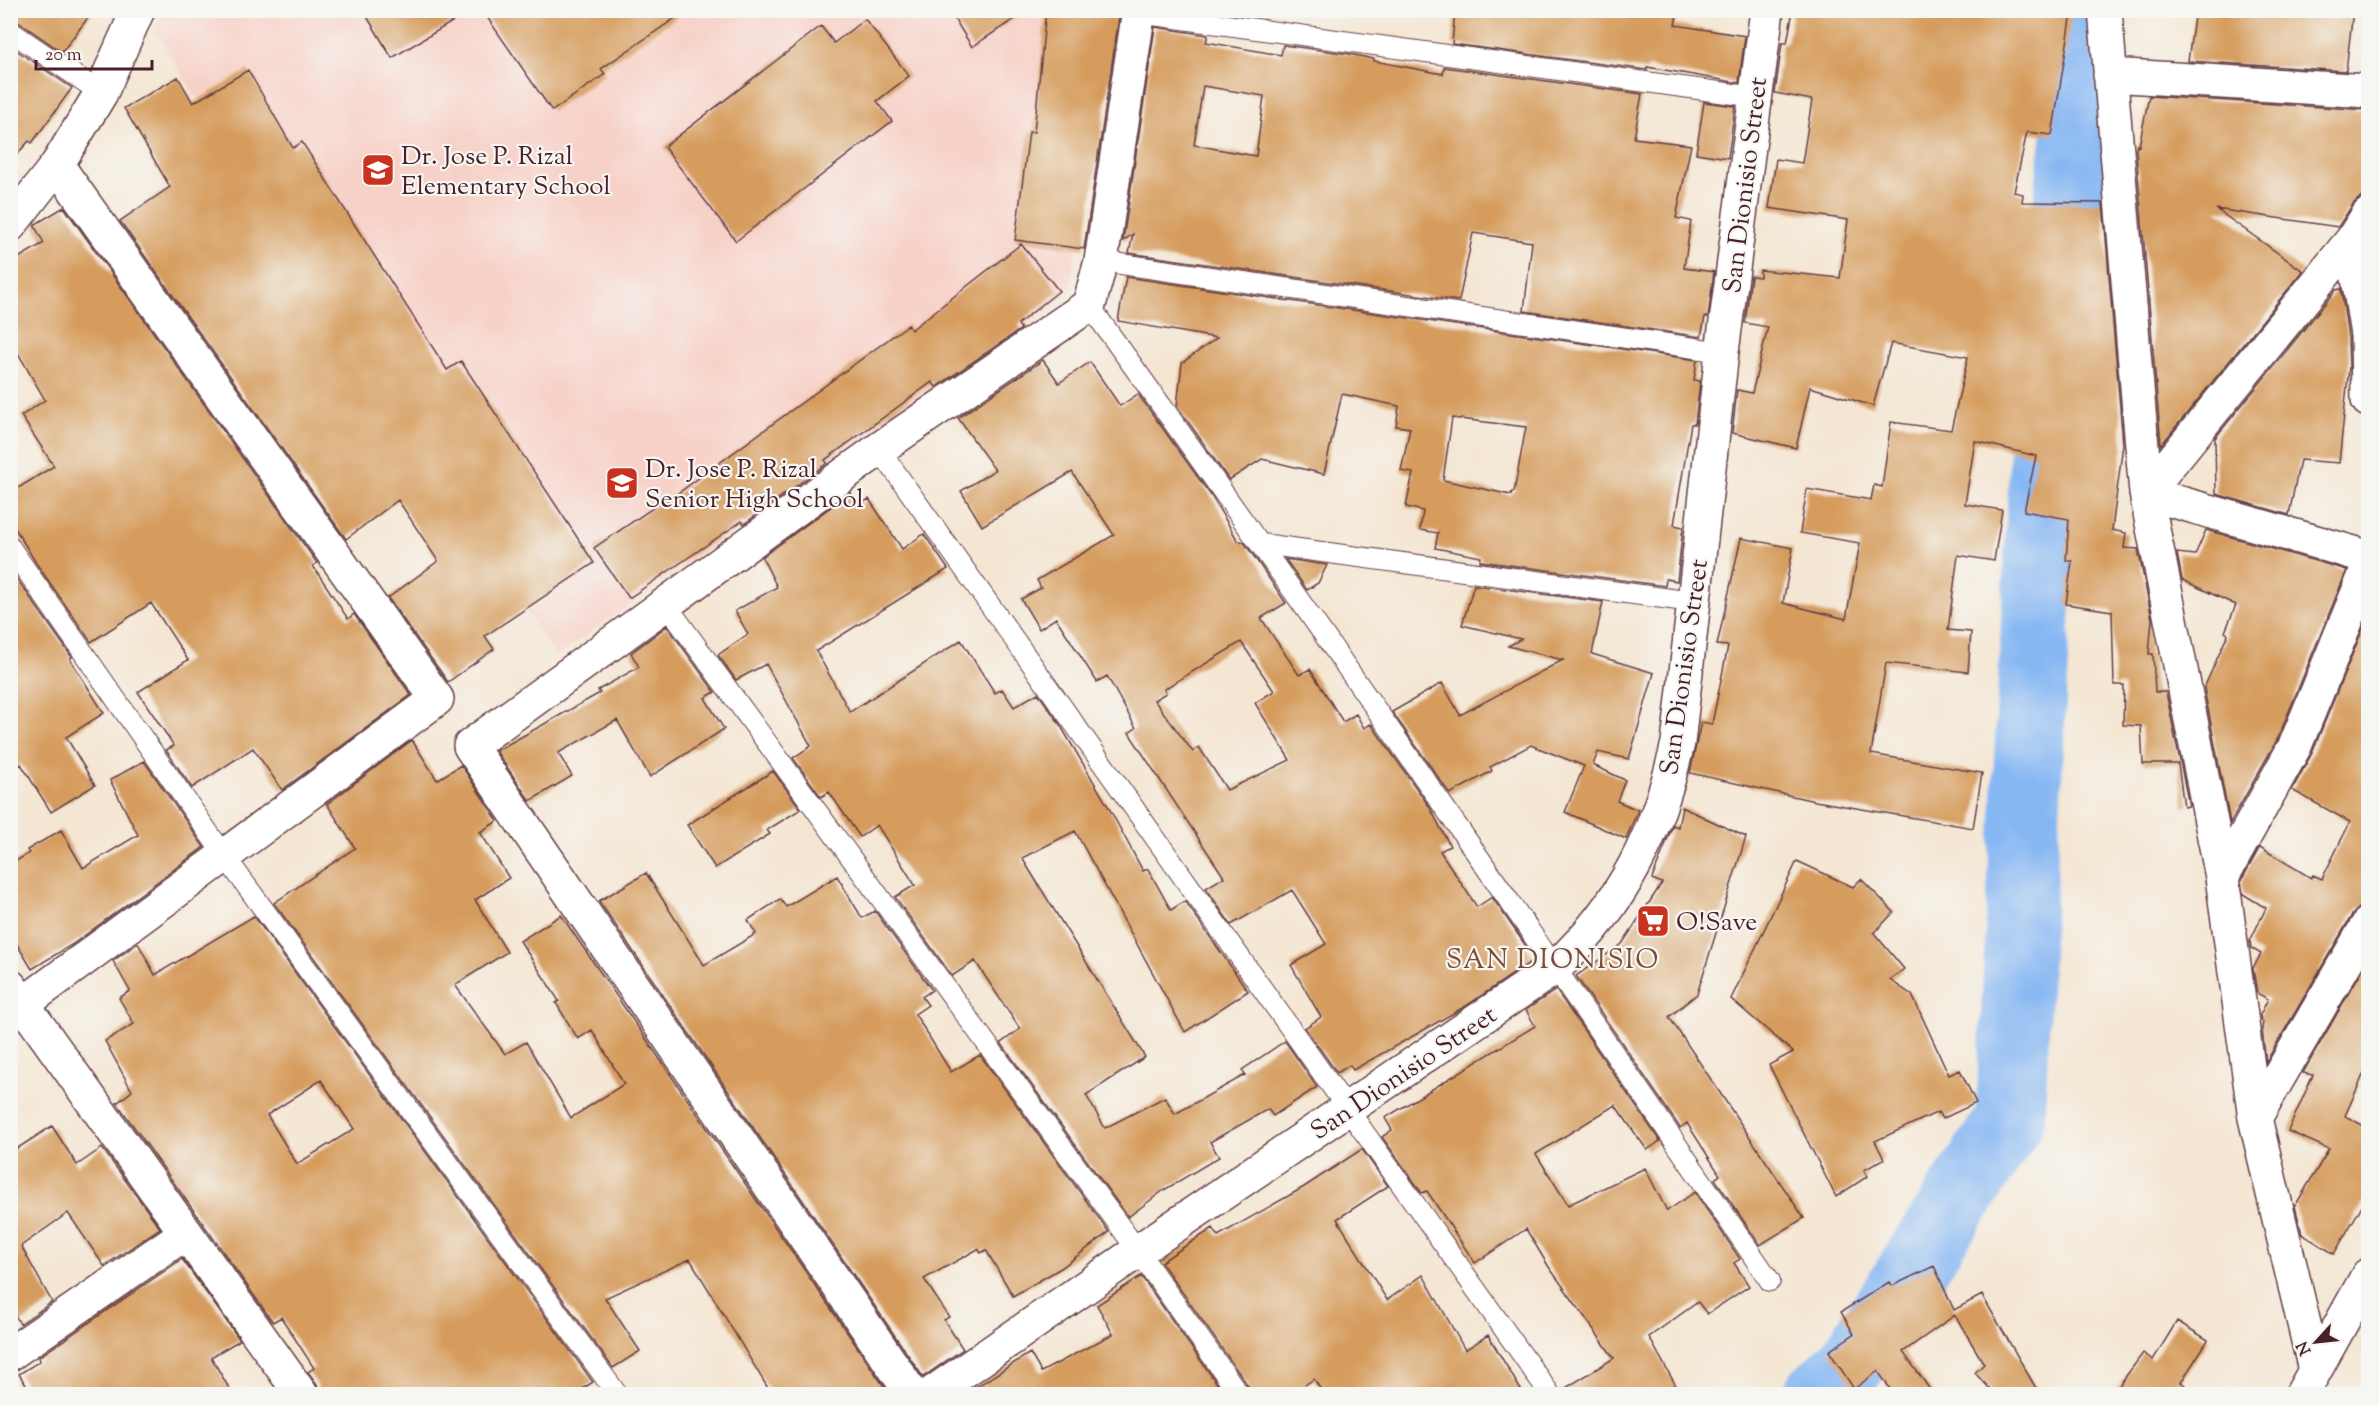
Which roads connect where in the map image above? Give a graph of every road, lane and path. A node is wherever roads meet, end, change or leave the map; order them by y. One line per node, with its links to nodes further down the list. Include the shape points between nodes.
1 (138, 10): 8 (street)
2 (1767, 10): 9 (street, San Dionisio Street)
3 (2105, 10): 6 (street)
4 (1139, 12): 9 (lane); 13 (street)
5 (10, 31): 8 (lane)
6 (2110, 75): 7 (street); 18 (street)
7 (2368, 90)
8 (101, 93): 10 (street)
9 (1756, 98): 15 (street, San Dionisio Street)
10 (57, 165): 11 (street); 25 (street, via 437,699)
11 (10, 225)
12 (2360, 227): 16 (street); 18 (street)
13 (1101, 261): 14 (street); 15 (lane)
14 (1089, 305): 17 (street); 19 (lane)
15 (1722, 352): 23 (street, San Dionisio Street)
16 (2368, 400)
17 (879, 449): 24 (street); 30 (lane)
18 (2146, 493): 21 (street); 26 (street)
19 (1262, 544): 23 (lane); 28 (lane)
20 (10, 547): 25 (lane)
21 (2368, 557)
22 (2368, 568): 26 (street, via 2295,746)
23 (1693, 602): 28 (street, San Dionisio Street, via 1678,743 1648,840 1607,913)
24 (665, 603): 33 (lane); 40 (street, via 470,746)
25 (224, 855): 29 (street); 39 (lane)
26 (2222, 877): 31 (street)
27 (2368, 924): 31 (street)
28 (1556, 967): 30 (street, San Dionisio Street); 35 (lane)
29 (17, 995): 32 (street)
30 (1349, 1109): 33 (street, San Dionisio Street); 43 (lane)
31 (2254, 1118): 37 (street)
32 (186, 1233): 36 (street); 38 (street)
33 (1138, 1251): 41 (street, San Dionisio Street); 42 (lane)
34 (2368, 1275): 37 (street)
35 (1770, 1281)
36 (10, 1354)
37 (2308, 1382)
38 (301, 1395)
39 (617, 1395)
40 (912, 1395)
41 (931, 1395)
42 (1239, 1395)
43 (1550, 1395)

